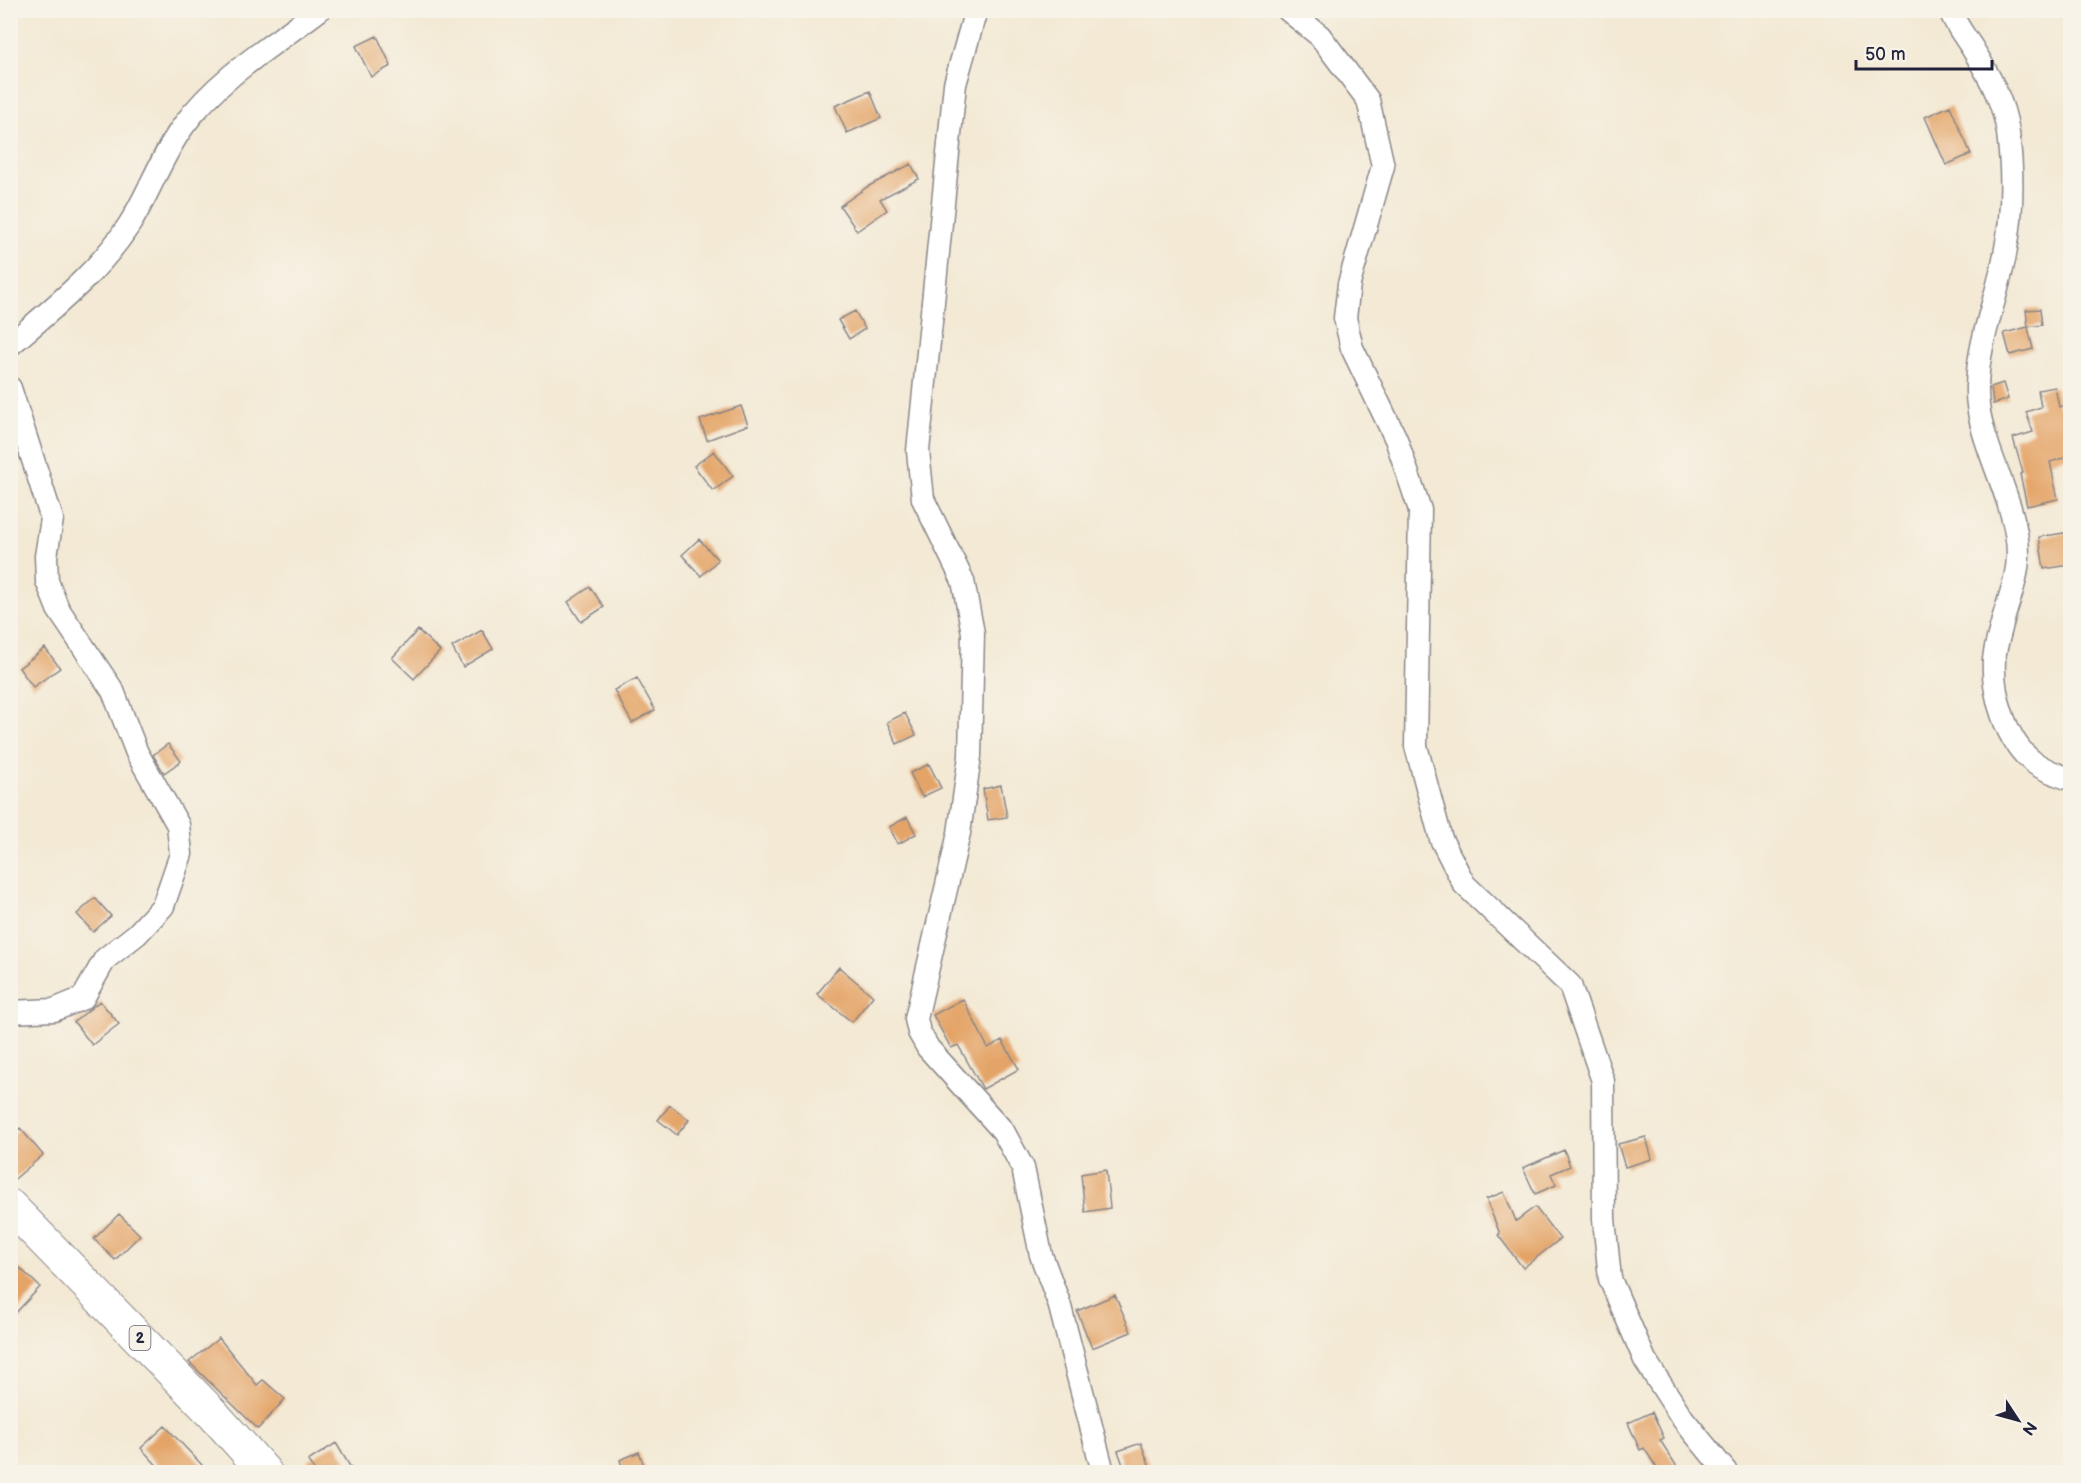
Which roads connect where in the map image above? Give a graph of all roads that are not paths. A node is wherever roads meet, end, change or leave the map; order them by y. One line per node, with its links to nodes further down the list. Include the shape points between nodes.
1 (319, 10): 5 (street, via 226,80 184,124 110,253)
2 (976, 10): 11 (street, via 955,84 918,451 923,499 963,581 973,633 970,756 959,833 916,1019 928,1048 1003,1131 1023,1168 1041,1255 1059,1303)
3 (1288, 10): 12 (street, via 1320,36 1368,100 1383,166 1348,284 1345,318 1352,348 1396,439 1420,510 1416,746 1441,838 1464,884 1570,986 1603,1081 1610,1279 1645,1360 1683,1419)
4 (1950, 10): 7 (street, via 2004,111 2011,170 2011,215 1976,390 2018,552 2016,579 1994,659 1995,681 2007,726 2019,750 2035,764)
5 (10, 345)
6 (10, 388): 8 (street, via 52,519 46,556 47,581 58,609 113,691 137,753 178,825 181,854 163,906 137,934 105,959 83,998 54,1010)
7 (2070, 779)
8 (10, 1012)
9 (10, 1206): 10 (highway, 2, via 189,1389)
10 (263, 1471)
11 (1103, 1473)
12 (1726, 1473)

